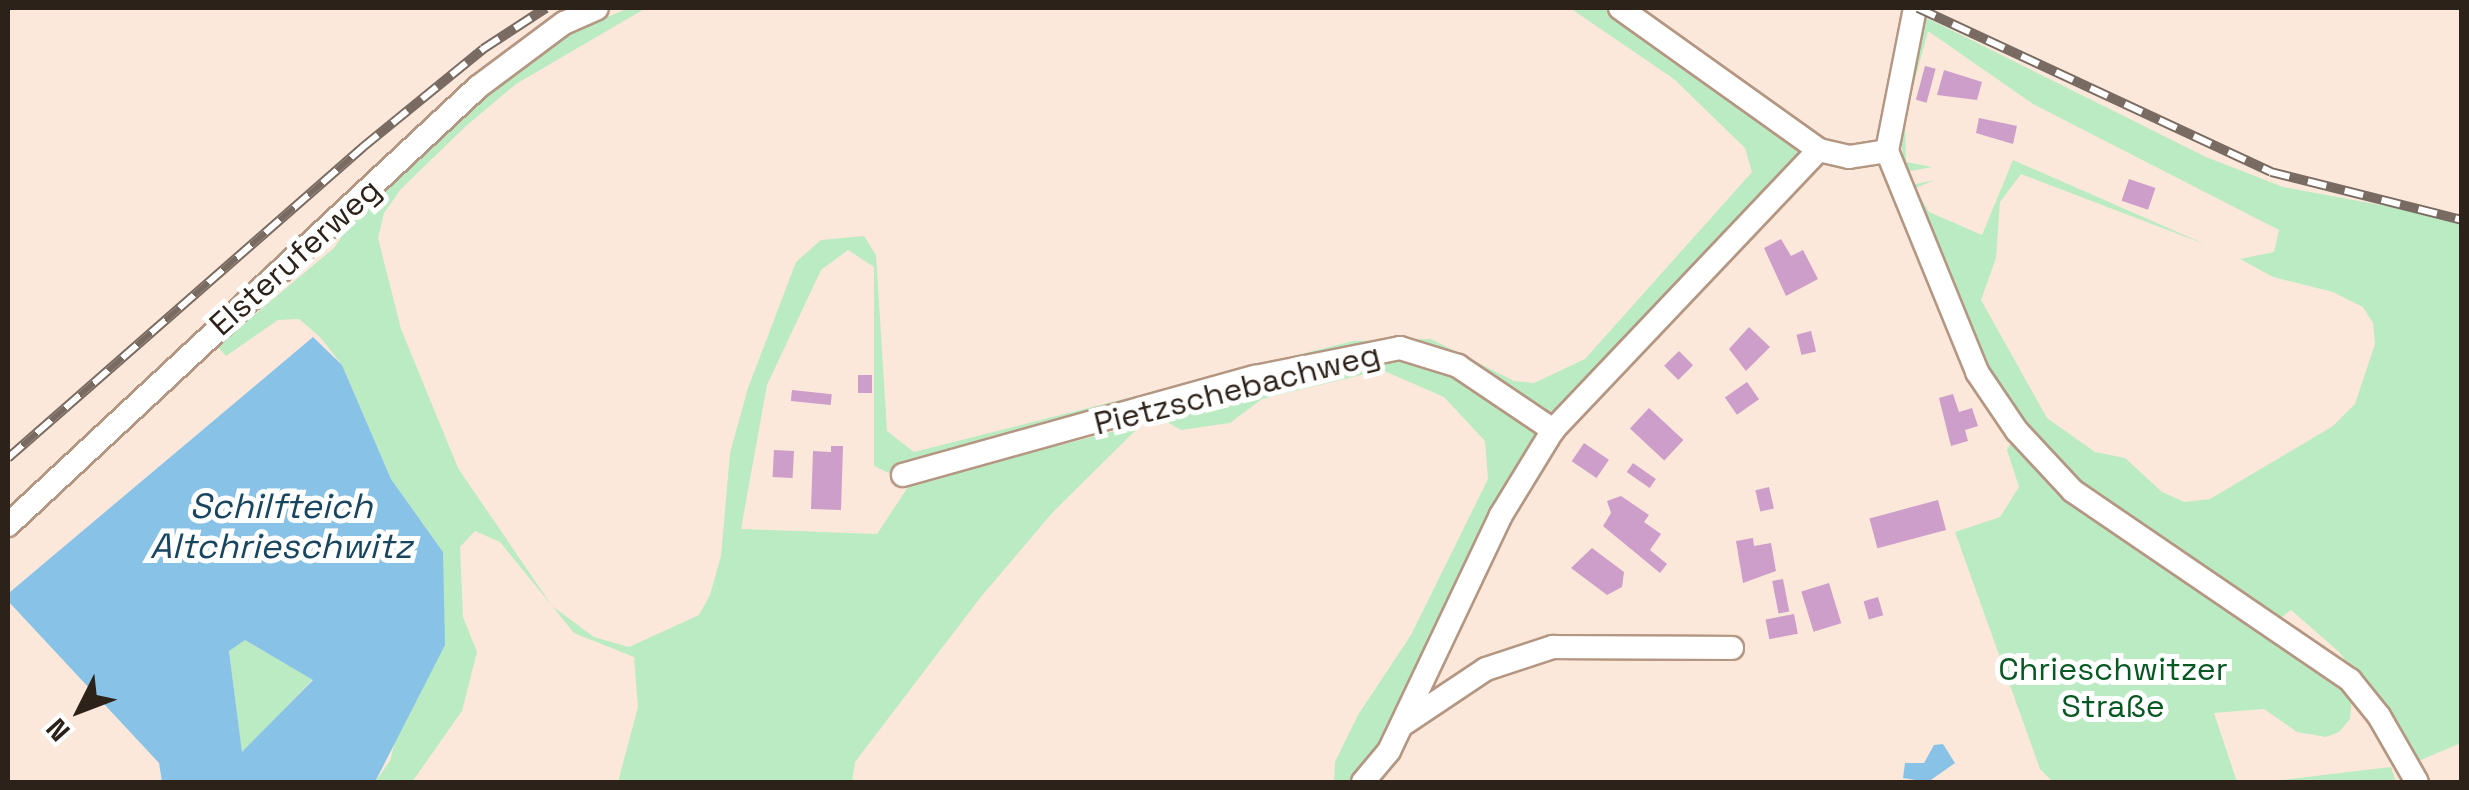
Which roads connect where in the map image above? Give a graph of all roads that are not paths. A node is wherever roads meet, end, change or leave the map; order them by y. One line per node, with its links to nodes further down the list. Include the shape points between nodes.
1 (597, 8): 8 (street, Elsteruferweg, via 564,23 478,87)
2 (1620, 8): 4 (street)
3 (1916, 8): 5 (street)
4 (1819, 150): 5 (street, via 1849,157); 6 (street)
5 (1887, 151): 12 (street, via 1977,372 2018,431 2074,490 2168,560 2324,657 2380,716)
6 (1553, 430): 7 (street, Pietzschebachweg, via 1458,366 1428,353 1387,349 1255,377); 10 (street, via 1501,514)
7 (903, 475)
8 (8, 525)
9 (1732, 648): 10 (street, via 1552,647 1486,669)
10 (1402, 725): 11 (street)
11 (1363, 782)
12 (2417, 782)

